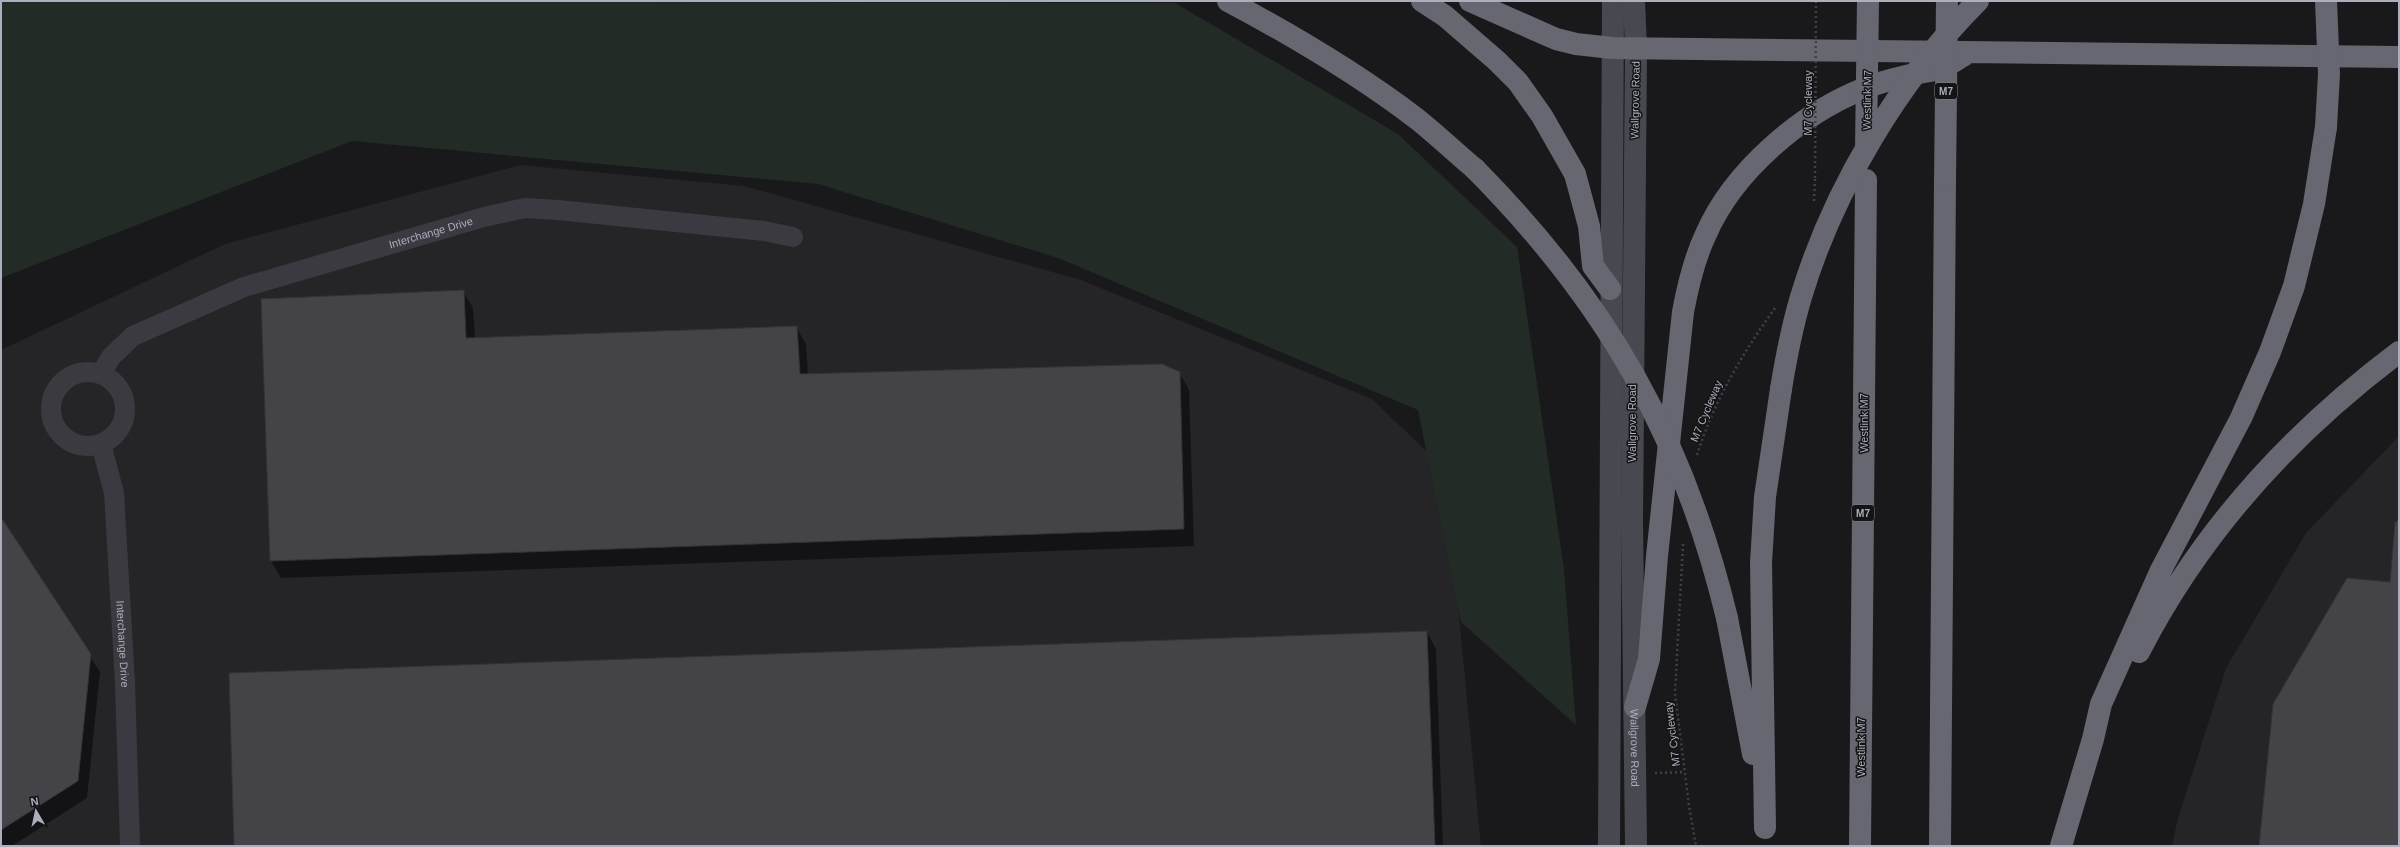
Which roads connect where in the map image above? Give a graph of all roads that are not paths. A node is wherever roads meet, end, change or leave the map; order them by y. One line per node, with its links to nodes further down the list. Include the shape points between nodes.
1 (1228, 1): 21 (highway, bridge, via 1279,28 1360,77 1418,120 1475,169 1526,223 1573,280 1615,340 1641,386 1683,474 1708,542 1738,668)
2 (1422, 1): 15 (highway, via 1445,16 1498,61 1518,82 1542,116 1575,174 1589,226 1593,266)
3 (1470, 1): 10 (highway, via 1556,38 1576,44)
4 (1612, 1): 10 (main road, Wallgrove Road)
5 (1634, 1): 11 (main road, Wallgrove Road)
6 (1868, 1): 25 (highway, Westlink M7 / M7, bridge)
7 (1947, 1): 26 (highway, M7, bridge)
8 (1978, 1): 21 (highway, bridge, via 1939,44 1901,94 1870,143 1821,240 1801,296 1788,346 1766,497 1761,563)
9 (2326, 1): 20 (highway, bridge, via 2329,74 2326,127 2314,204 2294,286 2270,352 2241,418 2161,570 2101,704)
10 (1612, 48): 11 (highway); 15 (main road, Wallgrove Road)
11 (1636, 48): 12 (highway); 19 (main road, Wallgrove Road, via 1632,521)
12 (1973, 51): 13 (highway); 19 (highway, via 1940,68 1895,78 1862,89 1811,117 1781,140 1747,173 1718,211 1706,232 1688,286 1683,312 1648,659)
13 (2399, 57)
14 (793, 237): 17 (street, Interchange Drive, via 764,230 525,208 409,237 244,287 133,336 111,357)
15 (1610, 289): 23 (main road, Wallgrove Road)
16 (2399, 352): 20 (highway, via 2356,384 2295,439 2269,465 2209,537 2147,635 2110,712)
17 (101, 374): 18 (street, via 117,386 125,404 123,424 110,439); 18 (street, via 81,373 71,376 56,390 51,410 56,429 67,440 81,446)
18 (101, 444): 22 (street, Interchange Drive, via 114,493 125,682)
19 (1635, 707): 24 (main road, Wallgrove Road)
20 (2093, 740): 27 (highway)
21 (1766, 837)
22 (130, 846)
23 (1608, 846)
24 (1636, 846)
25 (1860, 846)
26 (1940, 846)
27 (2061, 846)

